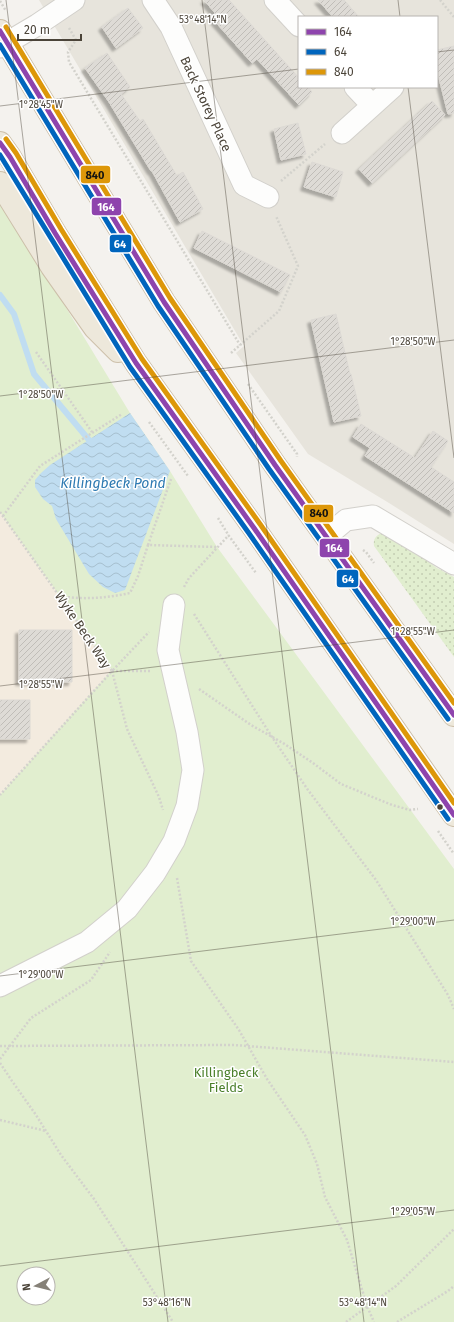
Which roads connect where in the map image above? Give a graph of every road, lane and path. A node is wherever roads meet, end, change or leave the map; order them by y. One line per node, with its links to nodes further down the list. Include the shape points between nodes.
1 (74, 0): 8 (street, via 37,25)
2 (154, 0): 15 (street, Back Storey Place, via 171,27 244,185)
3 (275, 0): 7 (street)
4 (440, 0): 5 (path)
5 (454, 17)
6 (66, 23): 16 (path, via 76,40 68,52 69,62)
7 (298, 25)
8 (2, 44): 26 (highway, via 164,302 275,465)
9 (356, 88): 11 (street)
10 (392, 88): 11 (street)
11 (372, 105): 12 (street)
12 (342, 132): 15 (path, via 277,185)
13 (0, 142): 19 (highway)
14 (0, 183): 19 (highway, via 95,328)
15 (268, 197): 16 (path, via 298,266 279,311)
16 (240, 345): 18 (path)
17 (36, 352): 21 (path)
18 (231, 353)
19 (152, 385): 25 (highway)
20 (122, 414): 21 (path)
21 (92, 432): 24 (path, via 40,466)
22 (171, 479): 27 (path)
23 (0, 512): 24 (path, Wyke Beck Way)
24 (3, 516): 30 (path, Wyke Beck Way)
25 (247, 518): 28 (path); 40 (highway)
26 (327, 536): 29 (street, via 346,520 373,516); 35 (highway)
27 (148, 545): 28 (path); 30 (path, via 130,593 114,597)
28 (217, 547): 31 (path, via 189,578)
29 (454, 564)
30 (60, 596): 33 (path, Wyke Beck Way)
31 (174, 605): 33 (path); 34 (street, via 168,650)
32 (193, 612): 36 (path)
33 (112, 670): 34 (path, via 158,671); 37 (path, Wyke Beck Way); 39 (path, via 127,728)
34 (174, 677): 36 (path, via 191,684); 41 (street, via 193,770 187,806)
35 (454, 714)
36 (272, 737): 38 (path, via 341,784 392,805 410,810); 44 (path, via 308,790 376,880 448,995)
37 (0, 795)
38 (418, 809)
39 (163, 811)
40 (454, 815)
41 (171, 846): 43 (street, via 155,874 127,909 87,942); 47 (path, via 190,961)
42 (114, 946): 46 (path, via 90,980 31,1018)
43 (0, 986)
44 (454, 1009)
45 (0, 1046): 46 (path)
46 (9, 1046): 47 (path); 48 (path)
47 (248, 1046): 50 (path); 55 (path, via 305,1135 317,1164 325,1197 347,1240)
48 (0, 1059)
49 (0, 1062): 52 (path)
50 (454, 1062)
51 (0, 1120): 52 (path)
52 (47, 1131): 56 (path)
53 (454, 1229): 55 (path, via 396,1286)
54 (454, 1286): 59 (path)
55 (367, 1306): 57 (path); 58 (path)
56 (173, 1322)
57 (346, 1322)
58 (374, 1322)
59 (397, 1322)

